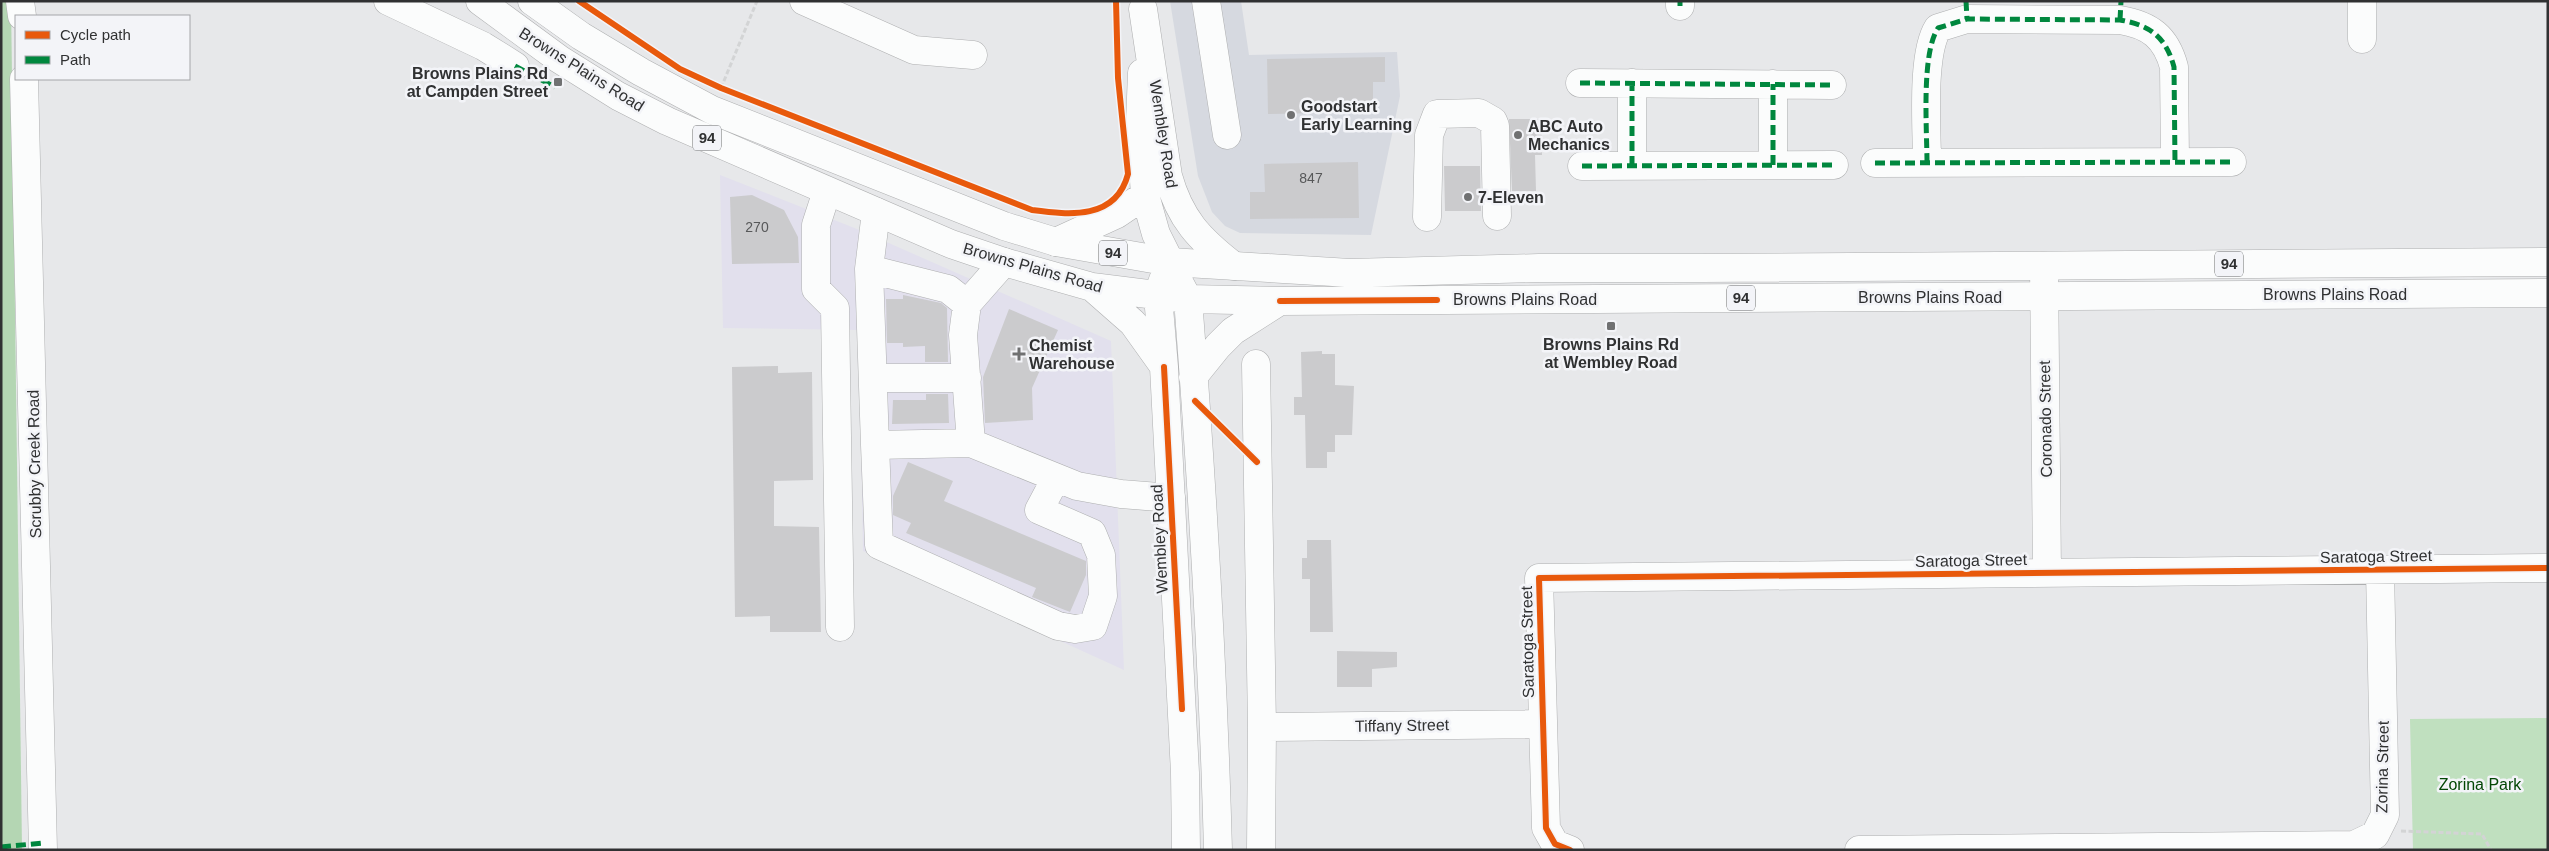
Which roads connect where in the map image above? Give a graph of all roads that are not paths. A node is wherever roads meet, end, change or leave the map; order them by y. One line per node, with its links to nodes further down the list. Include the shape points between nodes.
1 (20, 1): 11 (street)
2 (388, 1): 14 (street, via 484,46)
3 (480, 1): 29 (street, Browns Plains Road / 94, via 618,96 667,121)
4 (532, 1): 34 (street, Browns Plains Road / 94, via 581,36 712,110 1004,226)
5 (804, 1): 13 (street, via 914,50)
6 (1206, 1): 20 (street)
7 (2362, 1): 12 (street)
8 (1143, 5): 30 (street, Wembley Road, via 1140,122); 38 (street, Wembley Road, via 1168,176 1175,198 1196,233)
9 (1967, 10): 10 (street); 23 (street, via 1938,28 1931,39)
10 (2121, 10): 21 (street, via 2157,34 2170,52 2174,67)
11 (22, 15)
12 (2362, 39)
13 (973, 55)
14 (515, 66)
15 (24, 80): 65 (street, Scrubby Creek Road)
16 (1580, 83): 17 (street)
17 (1632, 84): 18 (street); 28 (street)
18 (1773, 84): 19 (street); 25 (street)
19 (1832, 85)
20 (1227, 135)
21 (2175, 162): 22 (street); 23 (street)
22 (2232, 162)
23 (1927, 163): 24 (street)
24 (1875, 164)
25 (1773, 165): 26 (street); 28 (street)
26 (1834, 165)
27 (1582, 166): 28 (street)
28 (1632, 166)
29 (828, 191): 31 (street, Browns Plains Road / 94); 61 (street, via 816,224 816,289 835,308)
30 (1145, 195): 34 (street, via 1117,214); 36 (street, Wembley Road, via 1156,234)
31 (876, 212): 35 (street, Browns Plains Road / 94, via 951,244); 40 (street)
32 (1497, 216): 33 (street, via 1495,126 1493,121 1479,113 1437,114 1429,135)
33 (1427, 217)
34 (1056, 242): 36 (street, Browns Plains Road / 94)
35 (1004, 262): 41 (street, Browns Plains Road / 94); 48 (street)
36 (1170, 262): 38 (street, Browns Plains Road / 94); 43 (street, Wembley Road); 45 (street, Wembley Road); 46 (street, via 1243,285 1322,290)
37 (2548, 262): 39 (street, Browns Plains Road / 94)
38 (1234, 266): 39 (street, Browns Plains Road / 94, via 1350,273 1539,268)
39 (2044, 266): 44 (street, Coronado Street)
40 (869, 269): 48 (street, via 948,289); 52 (street)
41 (1092, 287): 43 (street, Browns Plains Road / 94); 50 (street, via 1134,322)
42 (2548, 293): 44 (street, Browns Plains Road / 94)
43 (1158, 296): 45 (street, Browns Plains Road / 94); 50 (street, Wembley Road)
44 (2044, 296): 46 (street, Browns Plains Road / 94); 60 (street, Coronado Street)
45 (1188, 299): 47 (street, Browns Plains Road / 94); 51 (street, Wembley Road)
46 (1352, 299): 47 (street, Browns Plains Road / 94)
47 (1280, 301): 51 (street, via 1233,331)
48 (967, 304): 53 (street, via 963,335)
49 (1256, 364): 63 (street)
50 (1164, 367): 57 (street, Wembley Road)
51 (1193, 376): 67 (street, Wembley Road)
52 (873, 378): 53 (street); 55 (street)
53 (967, 378): 54 (street)
54 (971, 443): 55 (street); 56 (street)
55 (875, 446): 56 (street, via 879,545 1058,626 1075,629 1093,626 1103,596 1101,554 1092,533 1039,510)
56 (1056, 478): 57 (street, via 1094,490)
57 (1171, 498): 66 (street, Wembley Road)
58 (2548, 568): 59 (street, Saratoga Street)
59 (2380, 570): 60 (street, Saratoga Street); 69 (street, Zorina Street, via 2385,815 2375,835 2354,845)
60 (2047, 573): 62 (street, Saratoga Street, via 1539,578)
61 (840, 627)
62 (1542, 724): 63 (street, Tiffany Street); 64 (street, via 1546,828)
63 (1262, 727): 68 (street)
64 (1558, 848)
65 (43, 850)
66 (1186, 850)
67 (1218, 850)
68 (1261, 850)
69 (1859, 850)

